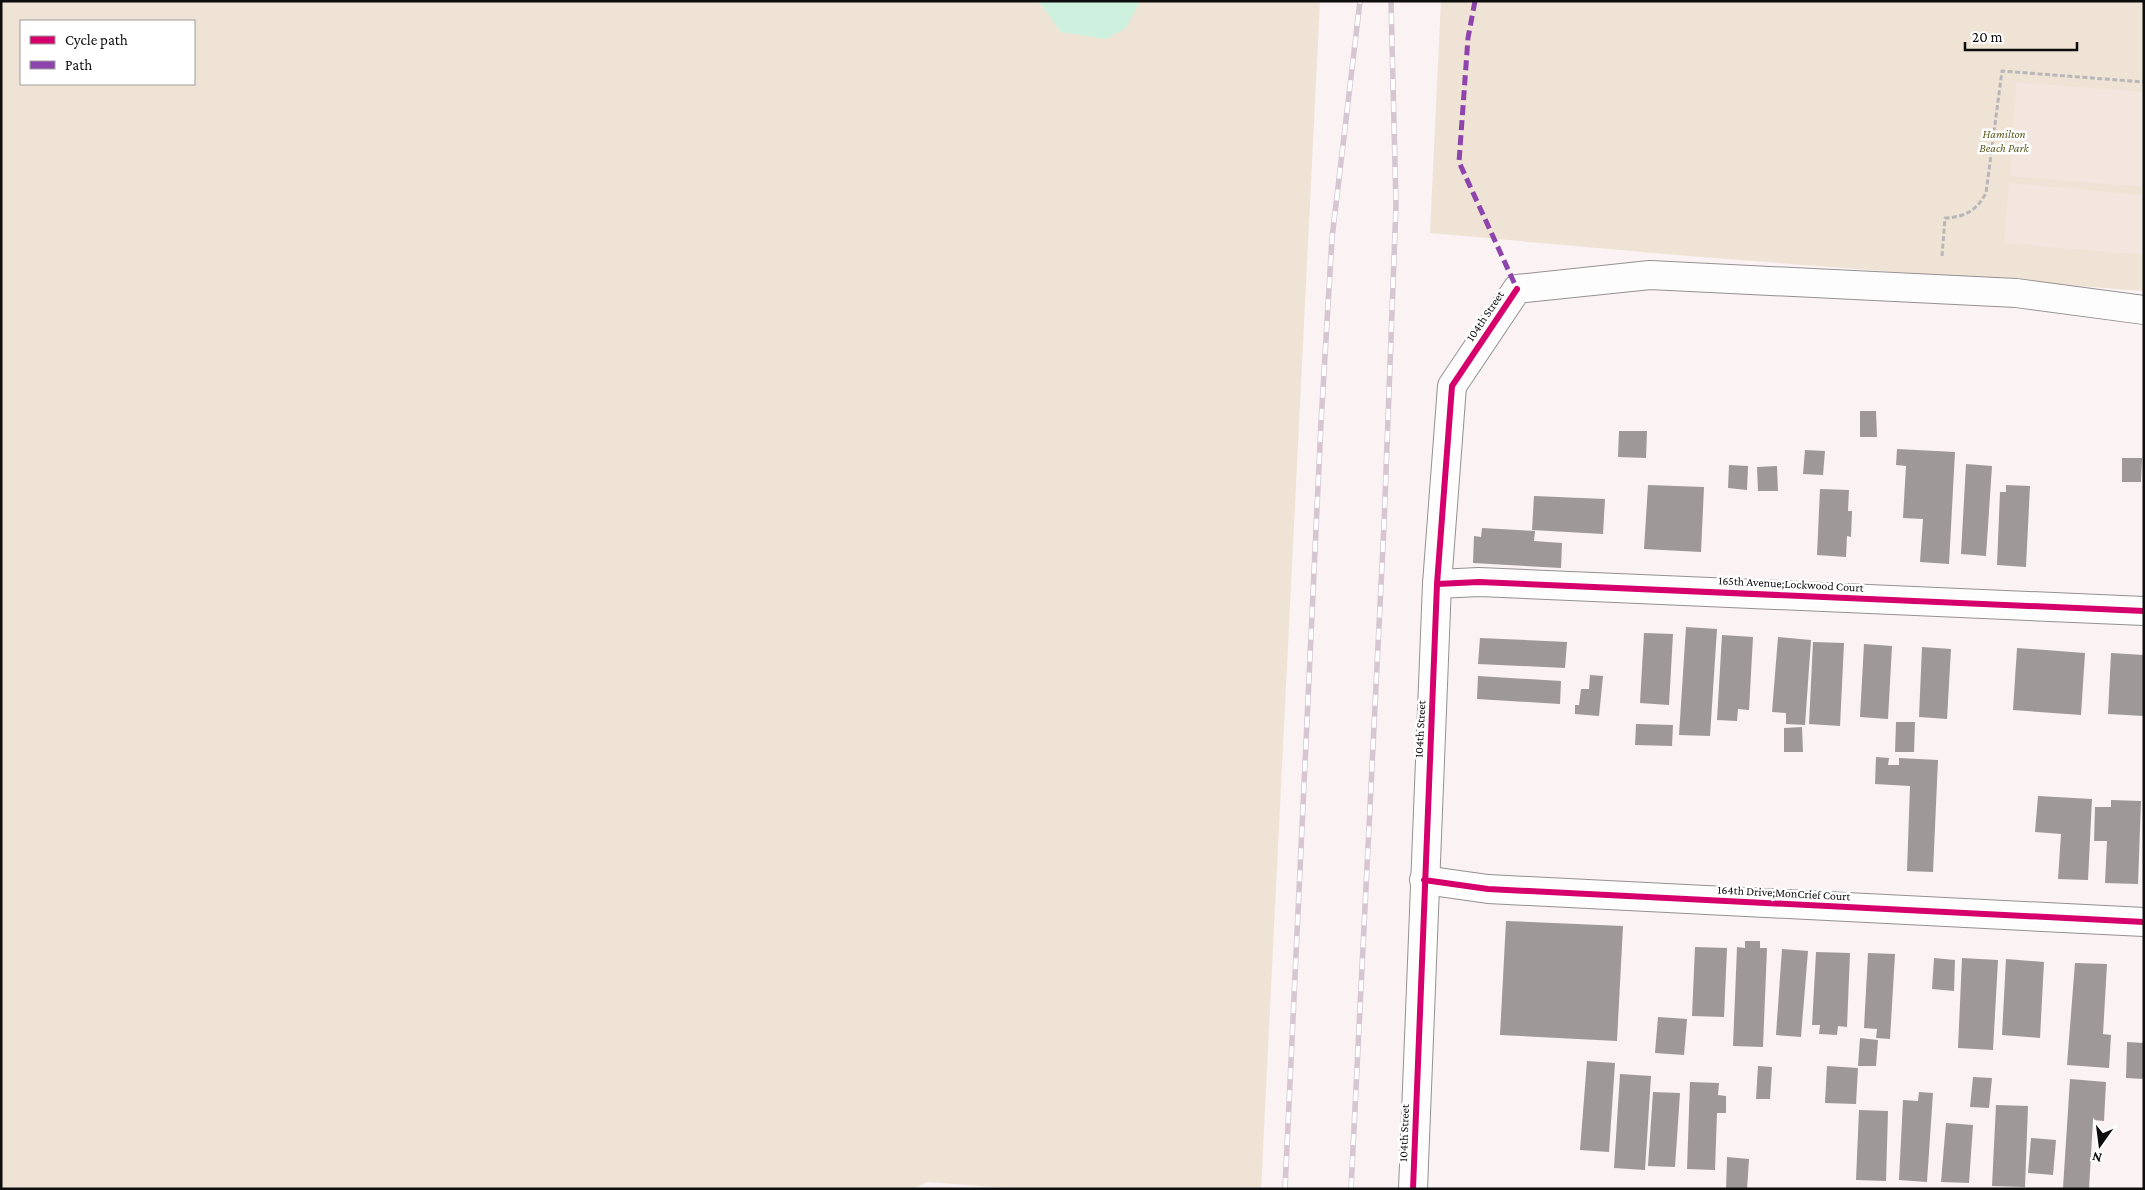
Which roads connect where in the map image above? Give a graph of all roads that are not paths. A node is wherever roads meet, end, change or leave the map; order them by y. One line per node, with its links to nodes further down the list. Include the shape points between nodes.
1 (2144, 310): 2 (street, 104th Street, via 2016,293 1650,275 1517,289 1452,386)
2 (1437, 584): 3 (street, 165th Avenue;Lockwood Court, via 1479,582); 4 (street, 104th Street)
3 (2144, 611)
4 (1424, 880): 5 (street, 164th Drive;MonCrief Court, via 1488,889); 6 (street, 104th Street)
5 (2144, 922)
6 (1413, 1189)

